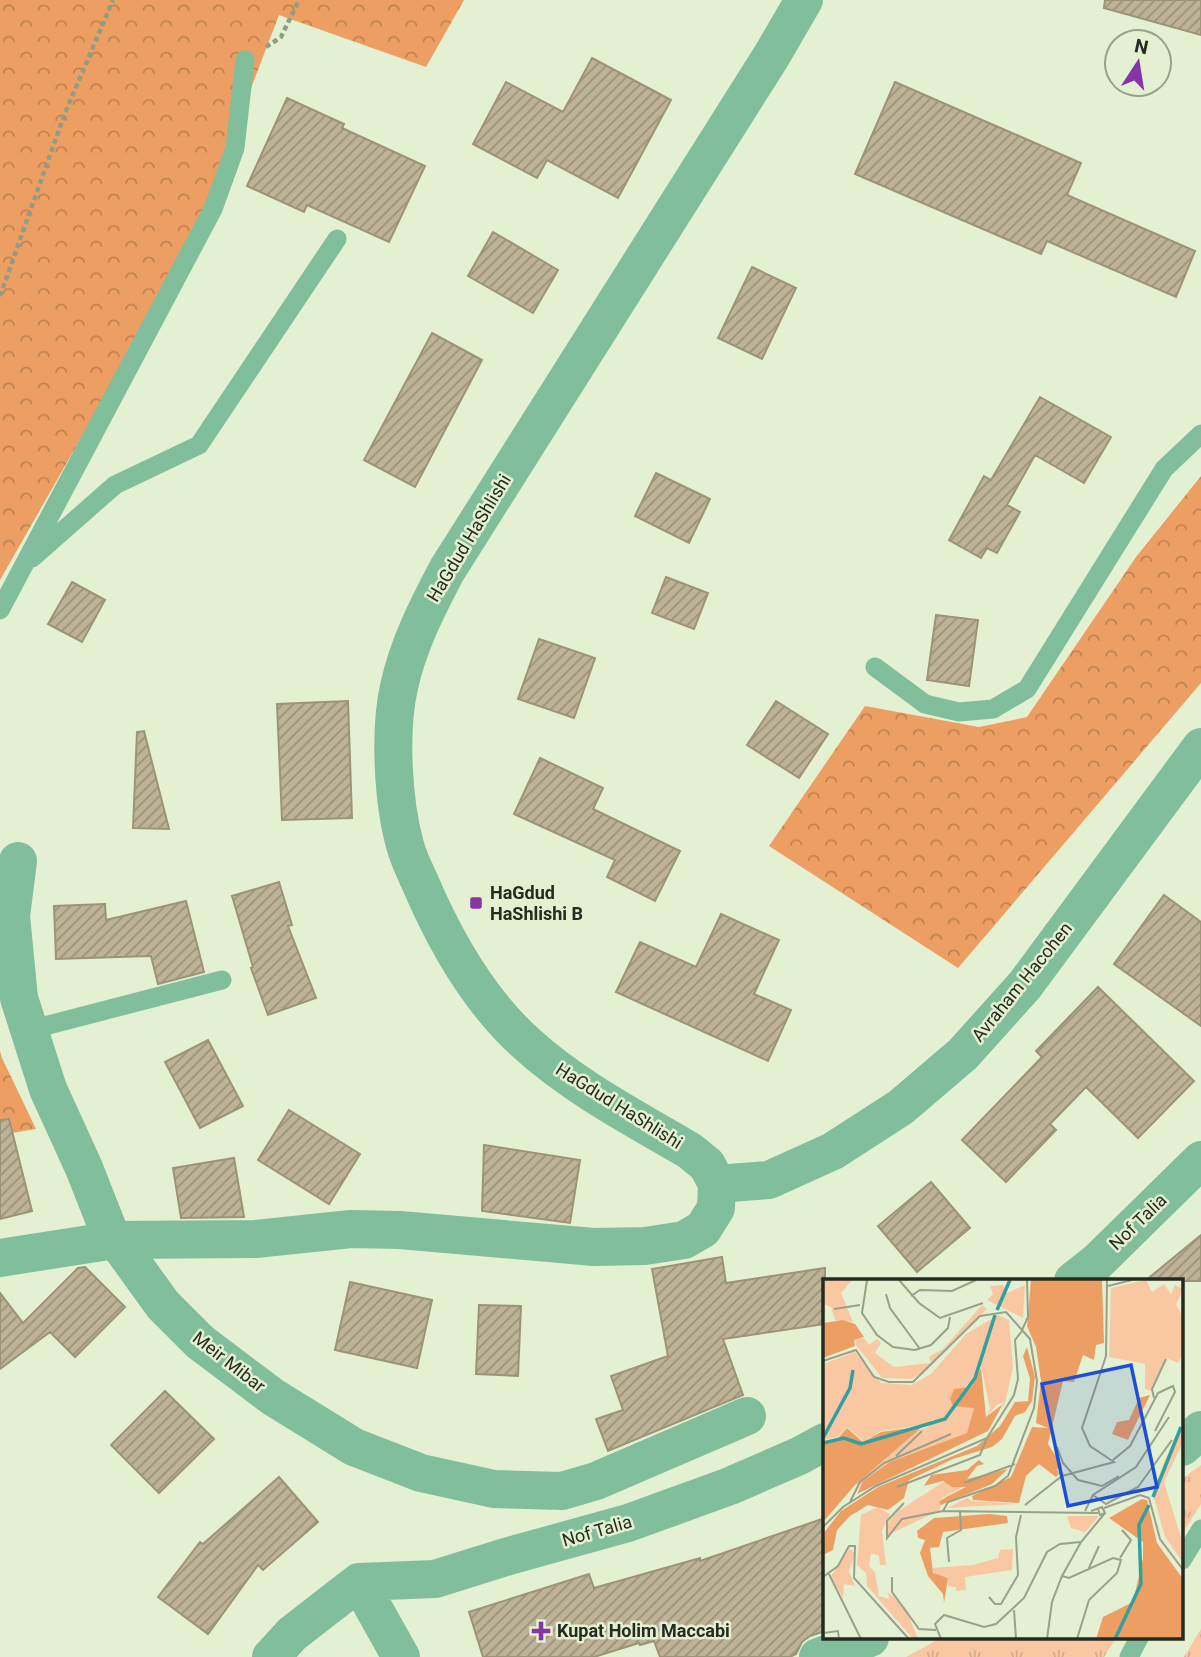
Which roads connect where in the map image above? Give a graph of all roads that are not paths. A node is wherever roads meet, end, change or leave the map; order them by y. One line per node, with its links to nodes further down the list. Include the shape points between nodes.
1 (804, 0): 14 (street, HaGdud HaShlishi, via 447,570 412,643 398,689 393,742 405,846 448,939 485,998 525,1042 567,1077 690,1151 706,1165)
2 (245, 60): 5 (lane, via 235,148 213,209)
3 (337, 239): 5 (lane, via 199,445 114,485)
4 (1201, 434): 7 (lane, via 1164,468 1027,689 993,709 960,712 925,704)
5 (23, 565): 6 (lane)
6 (0, 610)
7 (875, 667)
8 (1201, 747): 14 (street, Avraham Hacohen, via 1025,985 963,1054 901,1107 833,1151 769,1180)
9 (18, 861): 12 (street, Meir Mibar, via 11,916)
10 (0, 957): 12 (lane)
11 (222, 980): 12 (lane)
12 (24, 1014): 15 (street, Meir Mibar, via 48,1089)
13 (1201, 1160): 17 (street, Nof Talia)
14 (717, 1184): 15 (street, via 716,1208 703,1228 684,1240 645,1246 594,1247 351,1229 255,1239)
15 (115, 1240): 16 (street); 18 (street, Meir Mibar, via 163,1305 200,1342 273,1397 354,1447 421,1473 494,1489 562,1491 596,1481)
16 (0, 1258)
17 (1076, 1279)
18 (747, 1416)
19 (1201, 1430): 21 (street)
20 (823, 1443): 24 (street, Nof Talia, via 730,1486 628,1523 435,1579)
21 (1184, 1445)
22 (1201, 1530): 23 (lane)
23 (1184, 1557)
24 (359, 1582): 27 (street, via 292,1634); 28 (street)
25 (864, 1640): 29 (street)
26 (1138, 1640): 30 (lane)
27 (271, 1657)
28 (401, 1657)
29 (817, 1657)
30 (1129, 1657)

